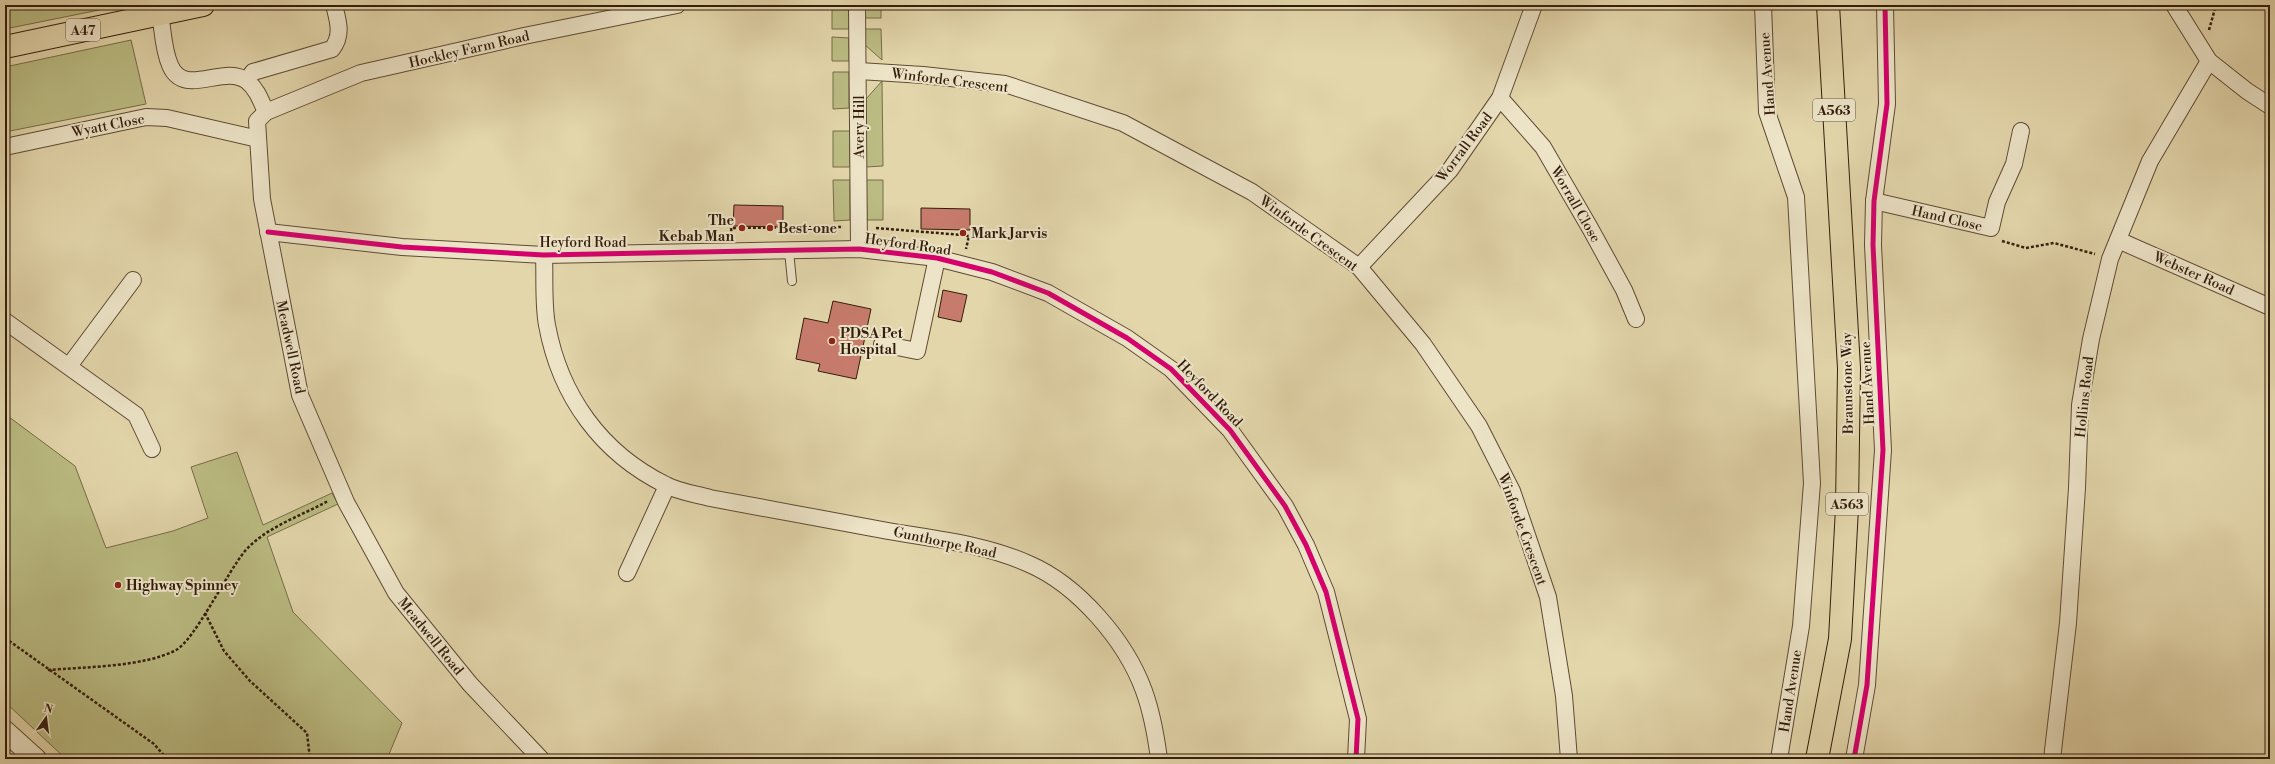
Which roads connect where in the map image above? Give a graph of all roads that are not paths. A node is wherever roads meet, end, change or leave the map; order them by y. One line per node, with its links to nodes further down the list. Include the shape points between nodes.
1 (203, 5): 10 (main road, A47)
2 (334, 5): 14 (street, via 339,36 332,49 253,72)
3 (676, 5): 17 (street, Hockley Farm Road, via 524,36 361,74)
4 (857, 5): 13 (street, Avery Hill)
5 (1534, 5): 15 (street, Worrall Road)
6 (1763, 5): 45 (street, Hand Avenue, via 1767,112 1796,197 1812,483 1801,626)
7 (1828, 5): 46 (main road, Braunstone Way / A563, via 1849,368 1847,508 1840,639)
8 (1885, 5): 21 (street, Hand Avenue, via 1887,104)
9 (2174, 5): 12 (street)
10 (160, 14): 11 (main road, A47); 14 (street, via 167,56 175,73 193,81 230,75)
11 (5, 47)
12 (2209, 61): 16 (street); 23 (street, Hollins Road, via 2150,161)
13 (859, 71): 24 (street, Avery Hill); 28 (street, Winforde Crescent, via 922,74 1005,84 1123,123 1252,192)
14 (247, 80): 17 (street, via 258,94)
15 (1500, 98): 28 (street, Worrall Road, via 1450,170); 32 (street, Worrall Close, via 1543,147 1609,262)
16 (2270, 106)
17 (266, 112): 19 (street, Meadwell Road, via 257,121)
18 (2021, 131): 21 (street, Hand Close, via 2014,164 1997,202 1992,228)
19 (258, 139): 20 (street, Wyatt Close, via 167,118 146,116); 22 (street, Meadwell Road, via 262,199)
20 (5, 147)
21 (1874, 202): 47 (street, Hand Avenue, via 1873,245 1882,450 1867,686)
22 (268, 232): 26 (street, Heyford Road, via 402,247); 41 (street, Meadwell Road, via 300,395 343,495 396,593 470,684)
23 (2118, 240): 31 (street, Webster Road); 48 (street, Hollins Road, via 2110,259 2091,339 2080,405 2068,623)
24 (859, 249): 25 (street, Heyford Road); 27 (street, Heyford Road)
25 (789, 251): 26 (street, Heyford Road); 30 (lane)
26 (544, 255): 37 (street, Gunthorpe Road, via 547,324 554,356 569,393 591,426 627,462)
27 (937, 258): 34 (street, via 917,351); 43 (street, Heyford Road, via 992,272 1048,293 1090,316 1171,369 1230,430 1285,506 1306,545 1326,592 1358,719)
28 (1359, 267): 44 (street, Winforde Crescent, via 1432,356 1479,426 1512,491 1548,597 1564,696)
29 (133, 280): 35 (street)
30 (792, 281)
31 (2270, 306)
32 (1636, 319)
33 (5, 321): 35 (street)
34 (882, 344)
35 (69, 366): 36 (street, via 136,415)
36 (152, 449)
37 (667, 486): 38 (street); 42 (street, Gunthorpe Road, via 710,498 985,548 1030,564 1064,584 1094,612 1123,649 1144,690 1155,731)
38 (627, 573)
39 (5, 731): 40 (street)
40 (36, 759)
41 (541, 759)
42 (1159, 759)
43 (1356, 759)
44 (1569, 759)
45 (1779, 759)
46 (1817, 759)
47 (1854, 759)
48 (2052, 759)

